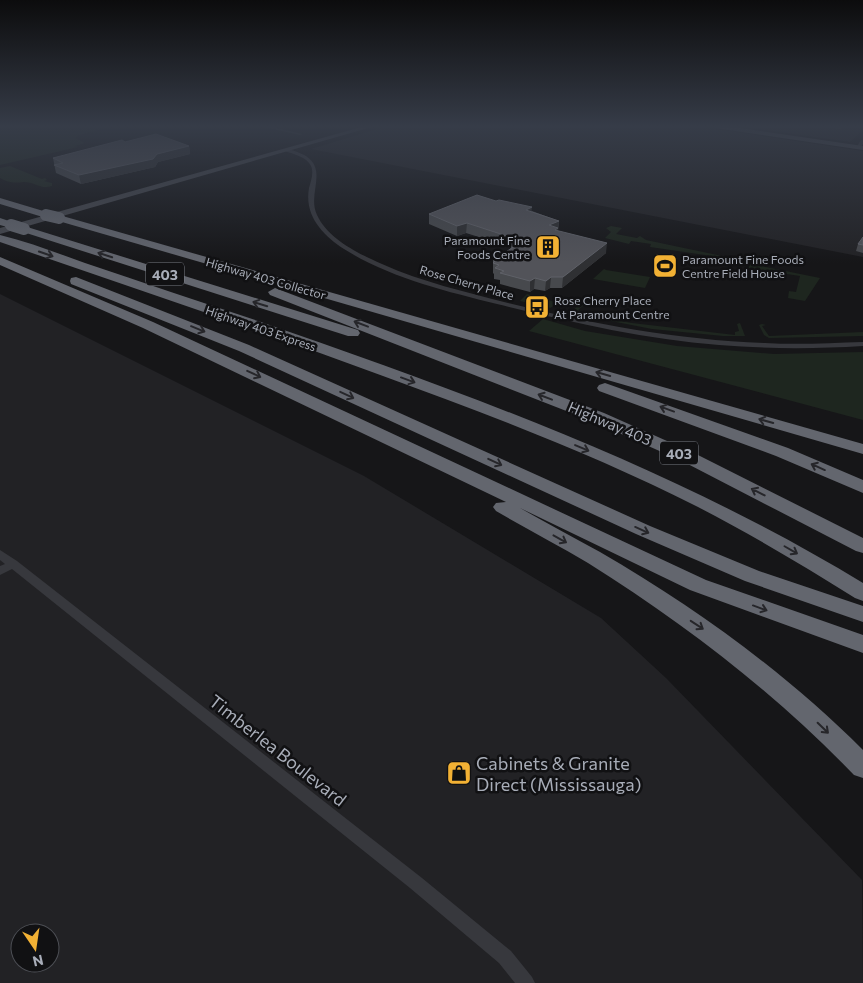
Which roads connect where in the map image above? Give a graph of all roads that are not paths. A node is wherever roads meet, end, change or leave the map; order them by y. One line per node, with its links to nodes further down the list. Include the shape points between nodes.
1 (203, 172): 4 (street)
2 (208, 172): 4 (street)
3 (316, 172): 14 (street, Rose Cherry Place, via 312,209 329,234 359,255 416,280 558,318 670,338 761,346)
4 (179, 180): 8 (street)
5 (0, 201): 6 (highway, Highway 403 Collector / 403)
6 (46, 214): 10 (highway, Highway 403 Collector / 403, bridge)
7 (5, 223): 15 (highway, Highway 403 Express / 403, one-way to 7, bridge)
8 (0, 231)
9 (0, 238): 22 (highway, Highway 403 Express / 403, one-way to 22, via 354,360 521,422 671,486)
10 (167, 250): 13 (highway, Highway 403 Collector / 403); 15 (highway, one-way to 10, via 334,314 172,256)
11 (0, 253): 23 (highway, one-way to 23, via 244,348 643,530 752,576)
12 (0, 261): 16 (highway, one-way to 16, via 148,325)
13 (387, 313): 17 (highway, one-way to 13); 18 (highway, Highway 403 Collector, one-way to 13, via 660,406)
14 (863, 344)
15 (488, 375): 19 (highway, Highway 403 / 403, one-way to 15, via 688,457 598,417)
16 (381, 437): 24 (highway, one-way to 24, via 698,586); 25 (highway, one-way to 25, via 605,565 709,634 784,691)
17 (863, 449)
18 (863, 487)
19 (863, 546)
20 (0, 554): 21 (street, Timberlea Boulevard)
21 (6, 567): 26 (street, Timberlea Boulevard, via 416,883 505,957)
22 (857, 589)
23 (863, 614)
24 (863, 644)
25 (863, 767)
26 (526, 983)

